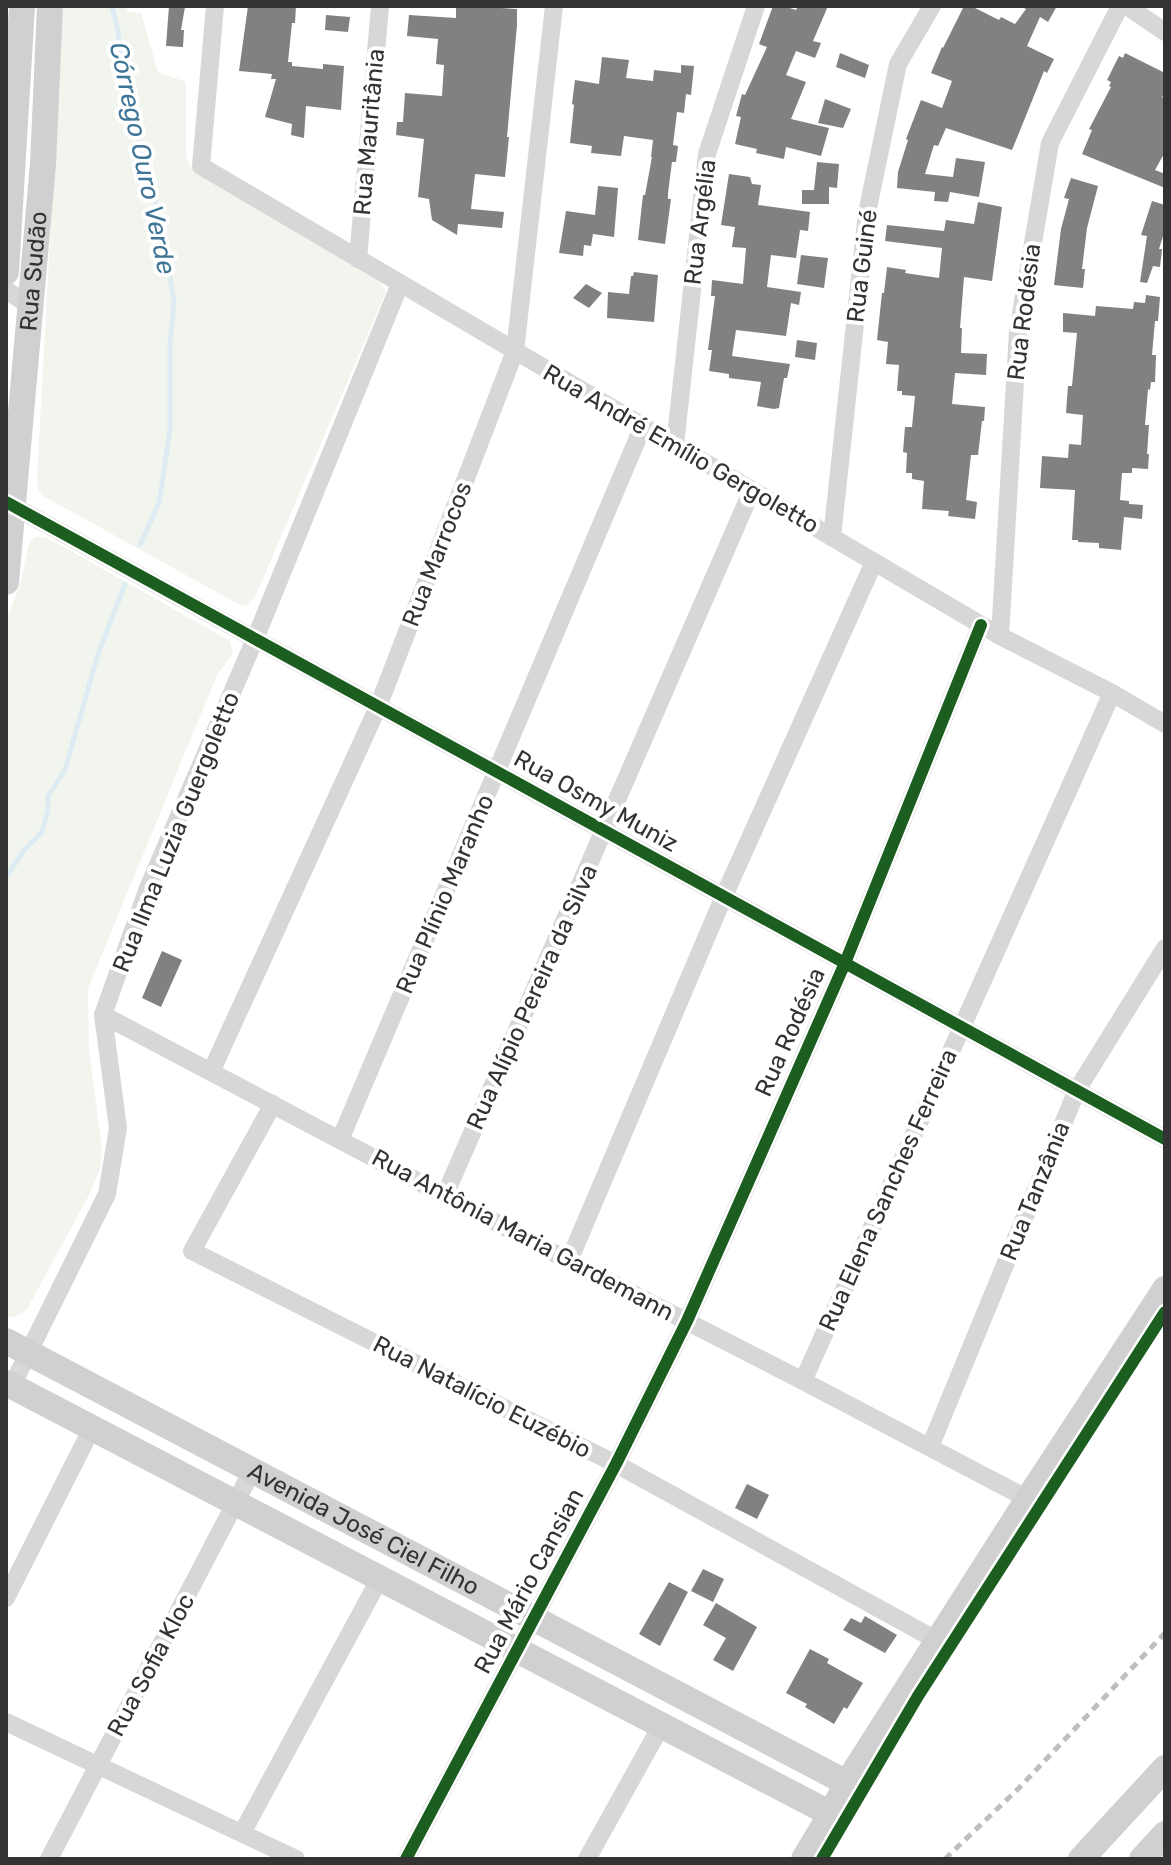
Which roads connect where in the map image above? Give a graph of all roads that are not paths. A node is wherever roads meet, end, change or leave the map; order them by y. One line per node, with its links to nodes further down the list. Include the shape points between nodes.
1 (22, 6): 11 (street, Rua Sudão)
2 (50, 6): 12 (street, Rua Sudão)
3 (215, 6): 13 (street, Rua André Emílio Gergoletto, via 201,166)
4 (380, 6): 13 (street, Rua Mauritânia)
5 (554, 6): 18 (street, Rua Marrocos)
6 (756, 6): 20 (street, Rua Argélia, via 707,154)
7 (932, 6): 23 (street, Rua Guiné, via 898,64 867,213)
8 (1120, 6): 27 (street, Rua Rodésia, via 1050,143 1018,331)
9 (1127, 6): 10 (street)
10 (1165, 32)
11 (10, 144): 12 (street); 14 (street, Rua Sudão)
12 (43, 164): 17 (street, Rua Sudão)
13 (358, 259): 15 (street, Rua André Emílio Gergoletto)
14 (6, 272)
15 (400, 284): 18 (street, Rua André Emílio Gergoletto); 28 (street, Rua Ilma Luzia Guergoletto)
16 (6, 290): 17 (street)
17 (30, 306): 22 (street, Rua Sudão)
18 (515, 351): 19 (street, Rua André Emílio Gergoletto); 30 (street, Rua Marrocos)
19 (643, 426): 20 (street, Rua André Emílio Gergoletto); 32 (street, Rua Plínio Maranho)
20 (675, 445): 21 (street, Rua André Emílio Gergoletto)
21 (752, 490): 23 (street, Rua André Emílio Gergoletto); 33 (street, Rua Alípio Pereira da Silva)
22 (10, 504): 25 (street, Rua Sudão); 28 (street, Rua Osmy Muniz)
23 (832, 537): 24 (street, Rua André Emílio Gergoletto)
24 (874, 562): 26 (street, Rua André Emílio Gergoletto); 34 (street)
25 (6, 582)
26 (981, 625): 27 (street, Rua André Emílio Gergoletto); 36 (street, Rua Rodésia)
27 (1000, 636): 29 (street, Rua André Emílio Gergoletto)
28 (255, 639): 30 (street, Rua Osmy Muniz); 37 (street, Rua Ilma Luzia Guergoletto, via 148,888)
29 (1112, 693): 31 (street, Rua André Emílio Gergoletto); 38 (street, Rua Elena Sanches Ferreira)
30 (378, 707): 32 (street, Rua Osmy Muniz); 39 (street, Rua Marrocos)
31 (1165, 724)
32 (496, 772): 33 (street, Rua Osmy Muniz); 43 (street, Rua Plínio Maranho)
33 (604, 831): 34 (street, Rua Osmy Muniz); 44 (street, Rua Alípio Pereira da Silva)
34 (724, 896): 36 (street, Rua Osmy Muniz); 45 (street)
35 (1165, 948): 40 (street, Rua Tanzânia)
36 (845, 963): 38 (street, Rua Osmy Muniz); 47 (street, Rua Rodésia)
37 (103, 1015): 39 (street, Rua Antônia Maria Gardemann); 48 (street, Rua Ilma Luzia Guergoletto, via 118,1128 107,1194)
38 (961, 1027): 40 (street, Rua Osmy Muniz); 49 (street, Rua Elena Sanches Ferreira)
39 (211, 1072): 41 (street, Rua Antônia Maria Gardemann)
40 (1077, 1090): 42 (street, Rua Osmy Muniz); 52 (street, Rua Tanzânia)
41 (273, 1104): 43 (street, Rua Antônia Maria Gardemann); 53 (street, Rua Natalício Euzébio, via 192,1251)
42 (1165, 1139)
43 (340, 1140): 44 (street, Rua Antônia Maria Gardemann)
44 (445, 1195): 45 (street, Rua Antônia Maria Gardemann)
45 (569, 1261): 47 (street, Rua Antônia Maria Gardemann)
46 (1165, 1289): 55 (street)
47 (687, 1321): 49 (street, Rua Antônia Maria Gardemann); 53 (street, Rua Mário Cansian)
48 (18, 1348): 50 (street, Rua Ilma Luzia Guergoletto); 54 (street, Avenida José Ciel Filho)
49 (803, 1381): 52 (street, Rua Antônia Maria Gardemann)
50 (9, 1384): 51 (street, Avenida José Ciel Filho)
51 (92, 1428): 56 (street, Avenida José Ciel Filho); 58 (street)
52 (930, 1447): 55 (street, Rua Antônia Maria Gardemann)
53 (616, 1464): 59 (street, Rua Mário Cansian); 60 (street, Rua Natalício Euzébio)
54 (252, 1471): 56 (street, Rua Sofia Kloc); 59 (street, Avenida José Ciel Filho)
55 (1028, 1499): 60 (street)
56 (235, 1503): 57 (street, Avenida José Ciel Filho); 64 (street, Rua Sofia Kloc)
57 (380, 1578): 61 (street, Avenida José Ciel Filho); 68 (street)
58 (6, 1598)
59 (534, 1618): 61 (street, Rua Mário Cansian); 66 (street, Avenida José Ciel Filho)
60 (938, 1641): 66 (street)
61 (517, 1650): 63 (street, Avenida José Ciel Filho); 73 (street, Rua Mário Cansian)
62 (6, 1722): 64 (street)
63 (661, 1726): 67 (street, Avenida José Ciel Filho); 74 (street)
64 (98, 1765): 68 (street); 71 (street, Rua Sofia Kloc)
65 (1165, 1768): 70 (street)
66 (847, 1783): 67 (street)
67 (831, 1814): 75 (street)
68 (242, 1833): 72 (street)
69 (1165, 1834): 76 (street)
70 (1091, 1856)
71 (49, 1859)
72 (296, 1859)
73 (406, 1859)
74 (587, 1859)
75 (804, 1859)
76 (1142, 1859)

